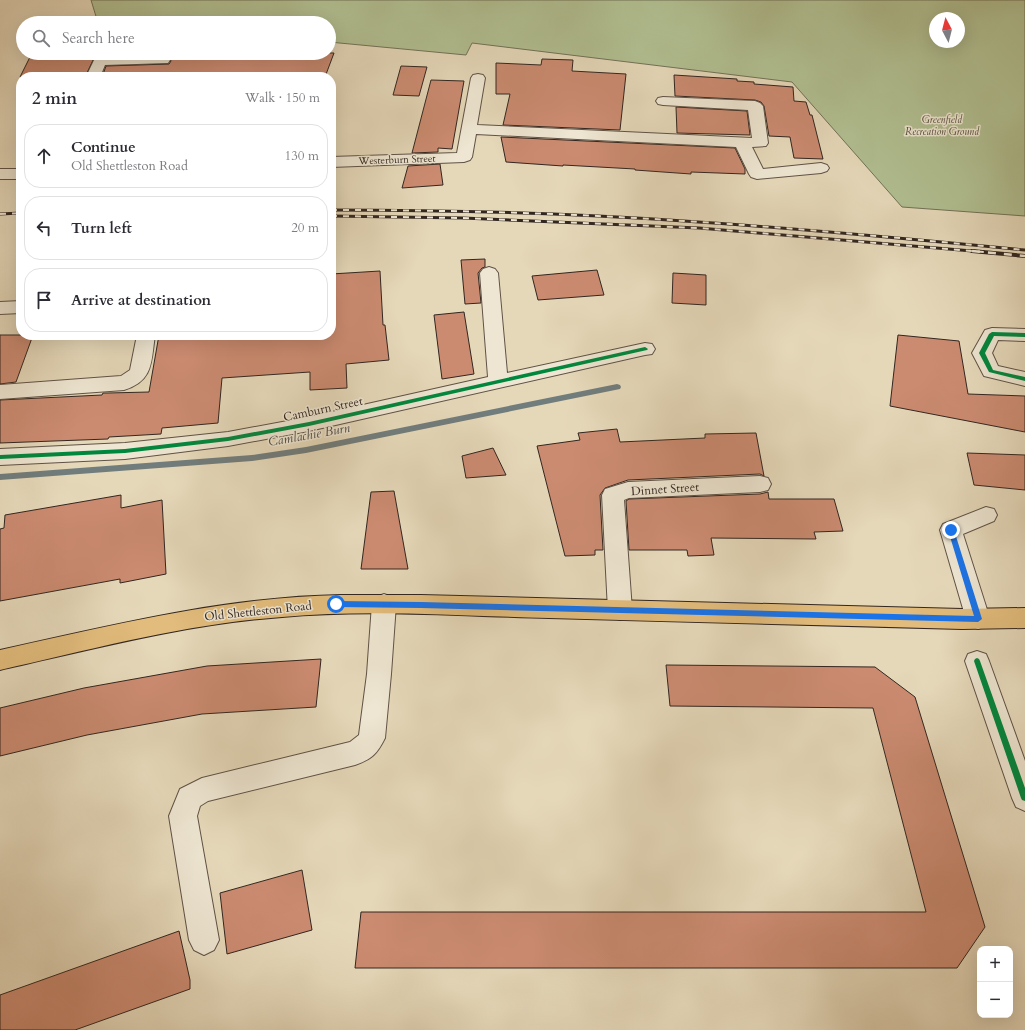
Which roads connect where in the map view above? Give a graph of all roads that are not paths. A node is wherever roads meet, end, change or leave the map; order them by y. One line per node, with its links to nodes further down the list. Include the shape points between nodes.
1 (163, 60): 2 (street, via 100,61)
2 (95, 72)
3 (478, 78): 5 (street)
4 (663, 101): 6 (street, via 755,106 760,143)
5 (469, 129): 6 (street); 7 (street, Westerburn Street, via 464,158)
6 (742, 142): 8 (street, via 757,174)
7 (336, 162)
8 (821, 168)
9 (0, 174): 10 (street)
10 (16, 174)
11 (489, 273): 18 (street)
12 (16, 307): 13 (street)
13 (0, 308)
14 (1025, 335): 17 (street, via 992,334 982,353 992,371)
15 (145, 340): 19 (street, via 139,372 124,383)
16 (645, 349): 18 (street, Camburn Street)
17 (1025, 379)
18 (498, 382): 20 (street, Camburn Street, via 309,424 228,439 125,451)
19 (0, 392)
20 (0, 457)
21 (760, 484): 24 (street, Dinnet Street, via 628,490 613,495)
22 (986, 515): 26 (street, via 951,530)
23 (384, 604): 24 (main road, Old Shettleston Road); 27 (main road, Old Shettleston Road, via 262,609 188,619); 30 (street, via 372,738 367,746 355,753 202,790 189,798 183,816)
24 (620, 610): 26 (main road, Old Shettleston Road)
25 (1025, 618): 26 (main road, Old Shettleston Road)
26 (978, 619)
27 (0, 660)
28 (977, 661): 29 (street)
29 (1025, 798)
30 (204, 940)

